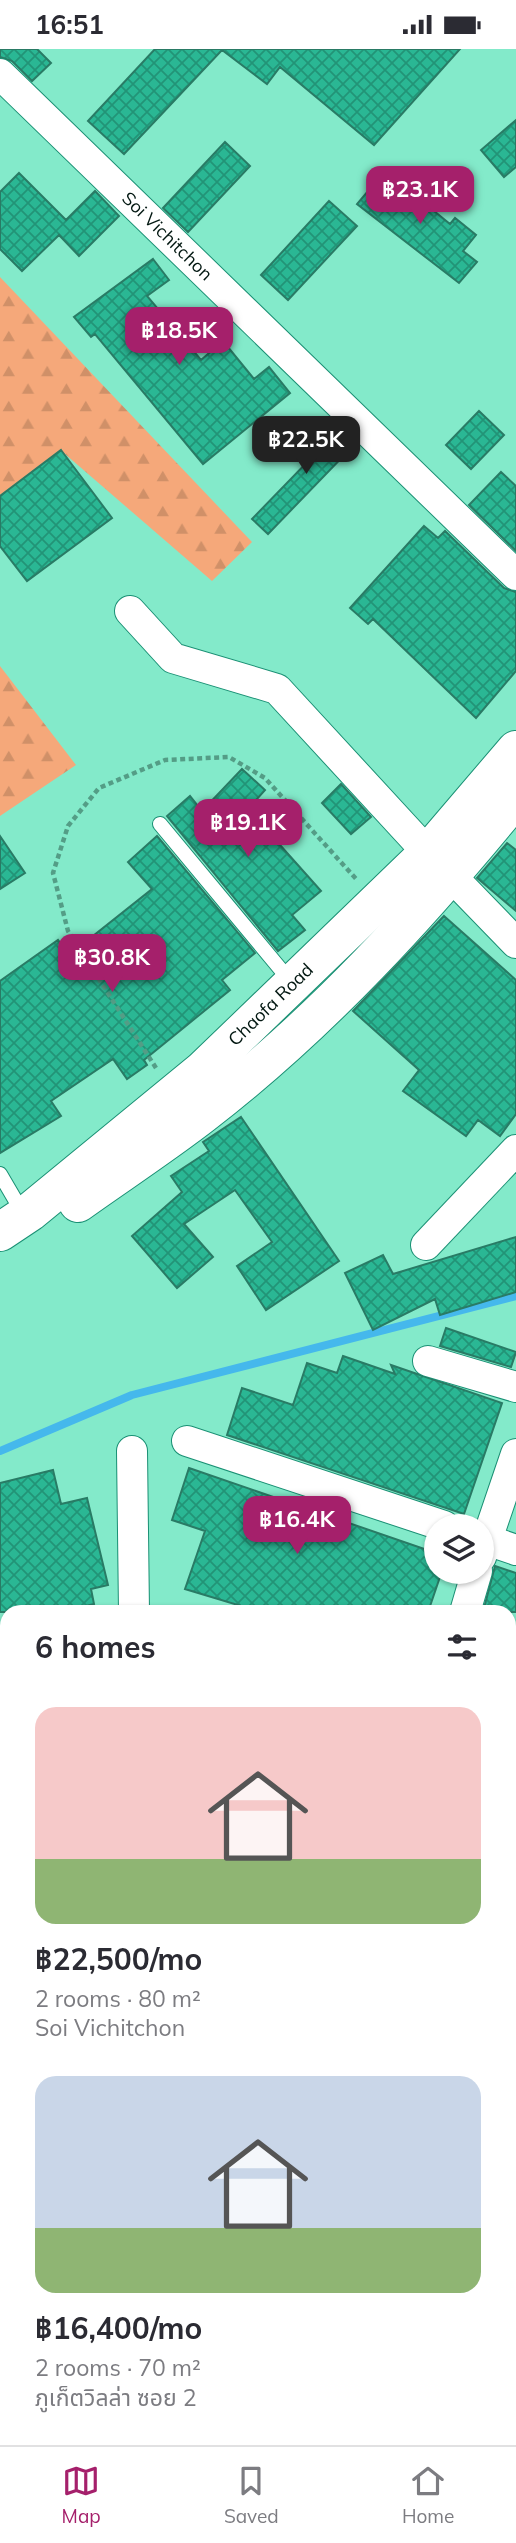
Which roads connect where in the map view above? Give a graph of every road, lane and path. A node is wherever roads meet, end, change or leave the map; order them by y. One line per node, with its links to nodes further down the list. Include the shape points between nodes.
1 (0, 73): 2 (street, Soi Vichitchon)
2 (516, 575)
3 (130, 611): 7 (street, via 173,658 277,689)
4 (516, 750): 7 (main road, Chaofa Road)
5 (516, 797): 7 (main road, Chaofa Road)
6 (160, 824): 9 (lane)
7 (440, 865): 8 (street); 9 (main road, Chaofa Road); 14 (main road, Chaofa Road, via 323,1011 204,1114)
8 (516, 943)
9 (293, 984): 12 (main road, Chaofa Road, via 203,1070)
10 (516, 1150): 13 (street)
11 (0, 1174): 12 (lane)
12 (12, 1224)
13 (426, 1245)
14 (0, 1258)
15 (428, 1361): 16 (street)
16 (516, 1387)
17 (187, 1441): 21 (street)
18 (132, 1451): 25 (street)
19 (516, 1454): 20 (street)
20 (494, 1515)
21 (424, 1519)
22 (494, 1547): 23 (street)
23 (516, 1550)
24 (473, 1584): 26 (street)
25 (134, 1605)
26 (467, 1605)

